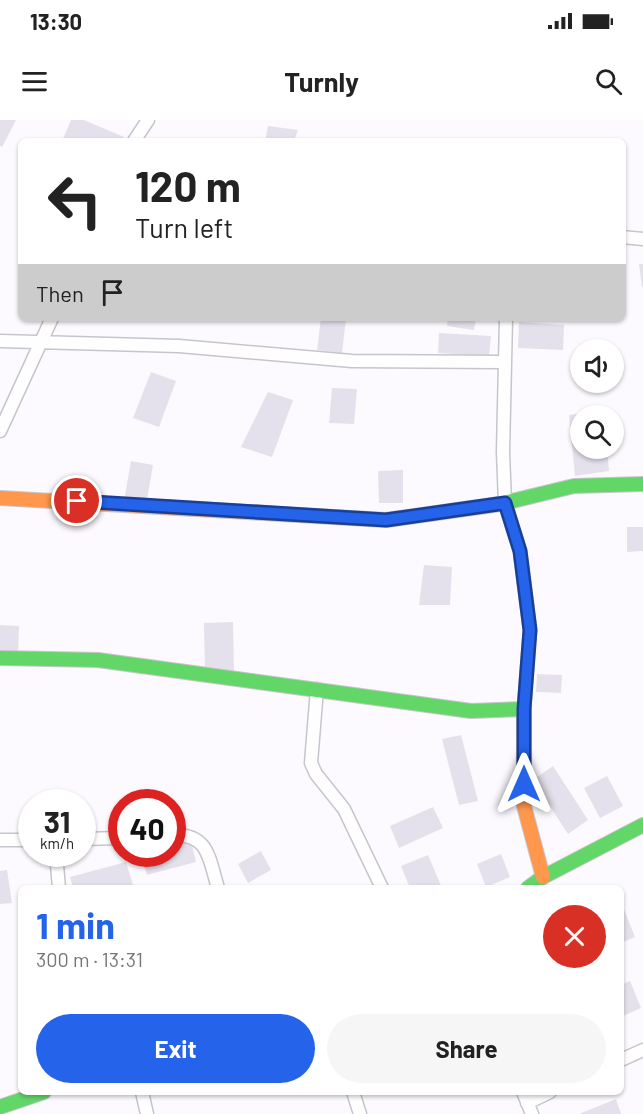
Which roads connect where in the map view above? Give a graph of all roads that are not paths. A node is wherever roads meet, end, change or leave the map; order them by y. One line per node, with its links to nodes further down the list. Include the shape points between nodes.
1 (148, 120): 2 (street)
2 (136, 138)
3 (626, 237): 4 (street)
4 (643, 239)
5 (51, 321): 8 (street)
6 (506, 321): 9 (street)
7 (0, 341): 8 (street)
8 (41, 343): 9 (street, via 179,346 352,361); 10 (street)
9 (503, 362): 13 (street)
10 (0, 432)
11 (643, 484): 13 (street, via 574,486)
12 (0, 498): 13 (street, via 386,520)
13 (505, 503): 16 (street, via 520,551 530,630)
14 (0, 658): 15 (street, via 98,660)
15 (317, 689): 16 (street, via 471,711); 25 (street, via 311,763 344,809)
16 (524, 709): 22 (street, via 524,806)
17 (643, 825): 22 (street)
18 (186, 834): 24 (street, via 196,837 208,856)
19 (0, 840): 20 (street)
20 (18, 840)
21 (57, 867): 23 (street)
22 (543, 877): 26 (street)
23 (59, 885)
24 (218, 885)
25 (381, 885)
26 (532, 885)
27 (643, 1050): 28 (street)
28 (624, 1059)
29 (35, 1095): 34 (street)
30 (143, 1095): 35 (street)
31 (354, 1095): 36 (street)
32 (544, 1095): 33 (street)
33 (527, 1103)
34 (0, 1107)
35 (147, 1114)
36 (360, 1114)

